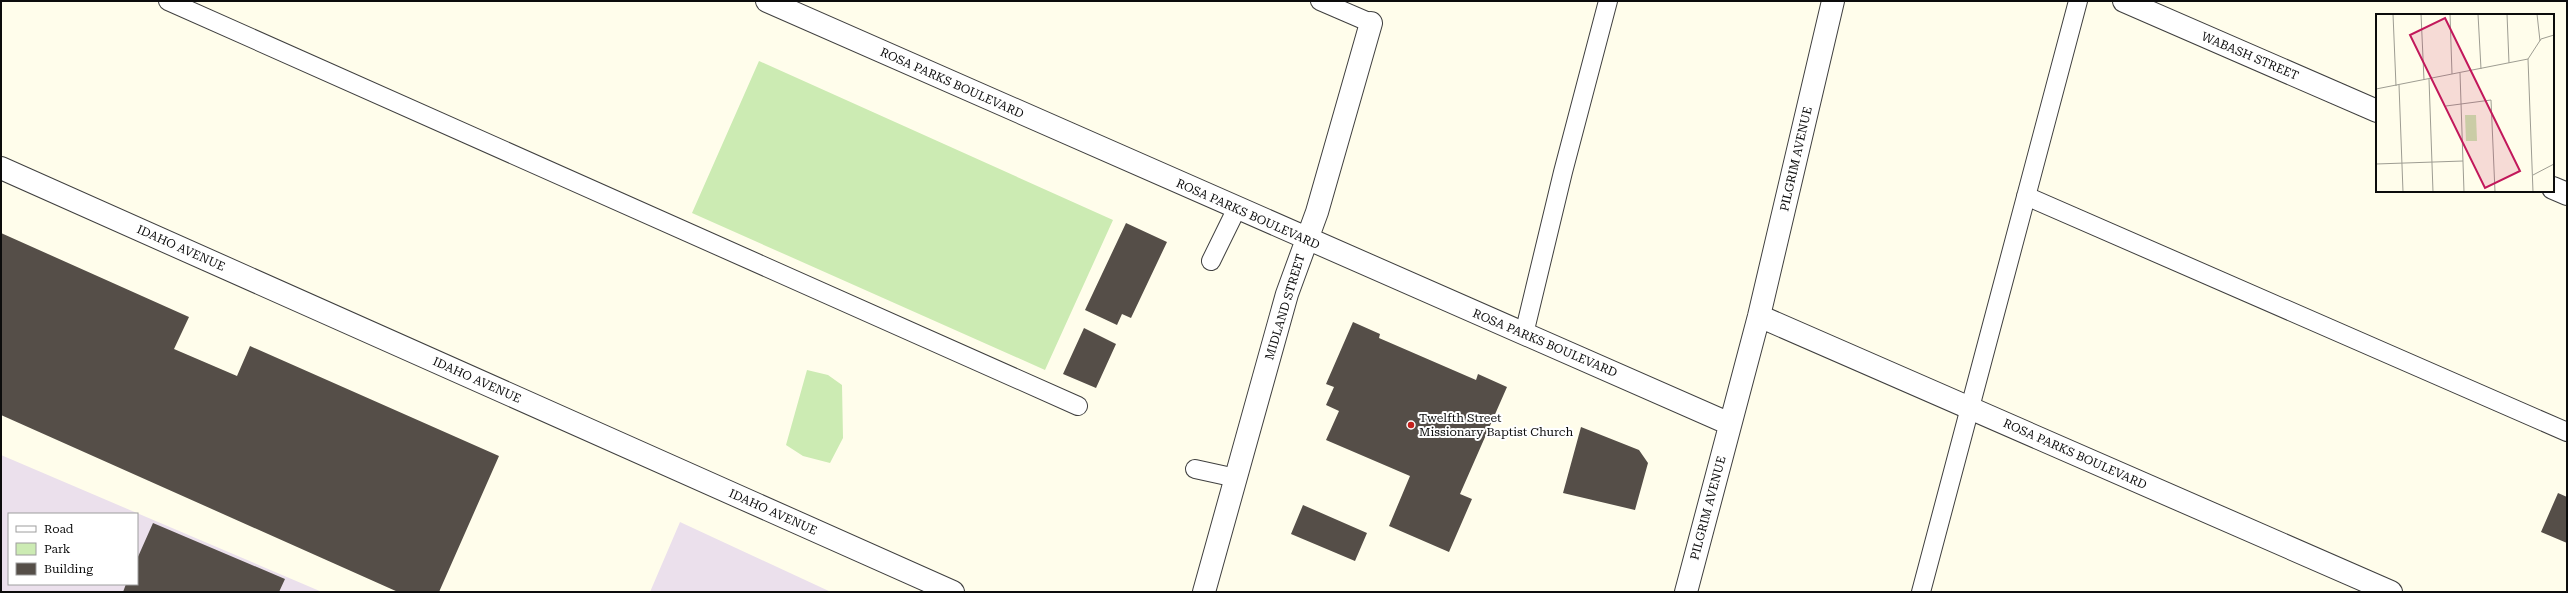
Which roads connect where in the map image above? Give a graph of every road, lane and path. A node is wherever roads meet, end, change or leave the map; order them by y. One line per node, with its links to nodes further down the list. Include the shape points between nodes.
1 (168, 1): 19 (lane)
2 (767, 1): 14 (street, ROSA PARKS BOULEVARD)
3 (1320, 1): 8 (lane)
4 (1608, 1): 18 (lane)
5 (1833, 1): 17 (street, PILGRIM AVENUE)
6 (2078, 1): 13 (lane)
7 (2124, 1): 9 (street, WABASH STREET)
8 (1372, 23): 15 (street, MIDLAND STREET, via 1317,212)
9 (2376, 111)
10 (1, 168): 25 (street, IDAHO AVENUE)
11 (2554, 188): 12 (street)
12 (2567, 194)
13 (2026, 196): 20 (lane); 22 (lane)
14 (1237, 208): 15 (street, ROSA PARKS BOULEVARD); 16 (lane)
15 (1306, 239): 18 (street, ROSA PARKS BOULEVARD); 24 (street, MIDLAND STREET, via 1286,294)
16 (1211, 261)
17 (1759, 316): 20 (street, ROSA PARKS BOULEVARD); 21 (street, PILGRIM AVENUE)
18 (1524, 334): 21 (street, ROSA PARKS BOULEVARD)
19 (1078, 406)
20 (1970, 408): 28 (lane); 29 (street, ROSA PARKS BOULEVARD)
21 (1730, 424): 27 (street, PILGRIM AVENUE)
22 (2567, 432)
23 (1195, 469): 24 (lane)
24 (1236, 478): 26 (street, MIDLAND STREET)
25 (953, 592)
26 (1204, 592)
27 (1686, 592)
28 (1921, 592)
29 (2391, 592)

